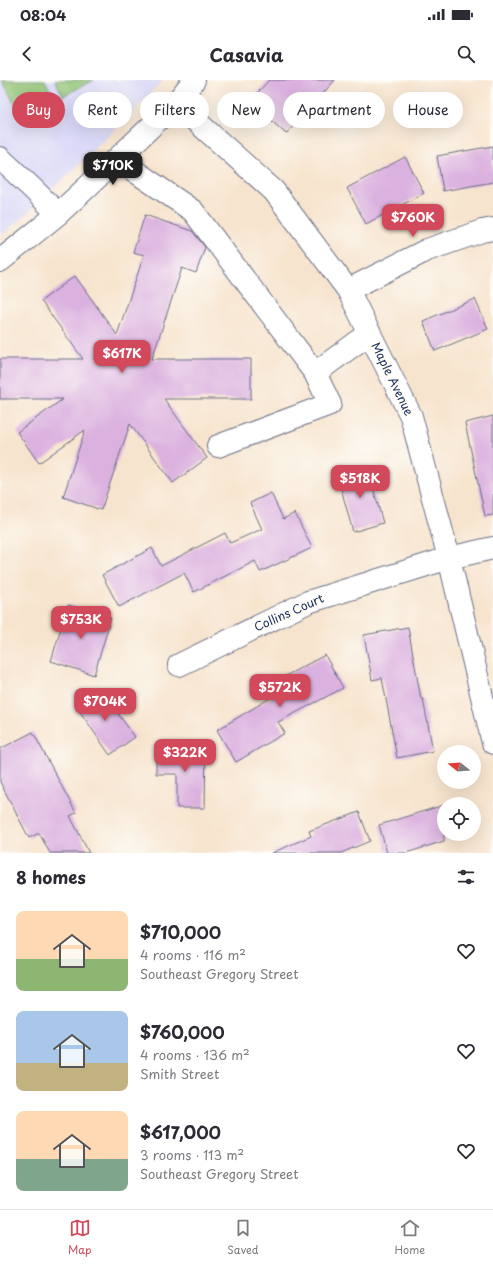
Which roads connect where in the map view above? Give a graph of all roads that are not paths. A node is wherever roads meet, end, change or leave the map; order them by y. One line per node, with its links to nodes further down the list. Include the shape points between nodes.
1 (194, 80): 2 (street)
2 (185, 92)
3 (149, 128): 6 (street)
4 (204, 128): 10 (street, Maple Avenue, via 274,191)
5 (0, 158): 7 (street)
6 (117, 158): 7 (street); 12 (street, via 193,211)
7 (58, 214): 9 (street)
8 (493, 229): 10 (street, via 427,250)
9 (0, 262)
10 (348, 290): 11 (street, Maple Avenue)
11 (370, 333): 12 (street); 15 (street, Maple Avenue, via 411,416)
12 (315, 373): 13 (street, via 330,404)
13 (218, 446)
14 (493, 548): 15 (street, Collins Court)
15 (449, 558): 16 (street, Collins Court, via 308,602); 17 (street, Maple Avenue)
16 (179, 665)
17 (493, 743)

